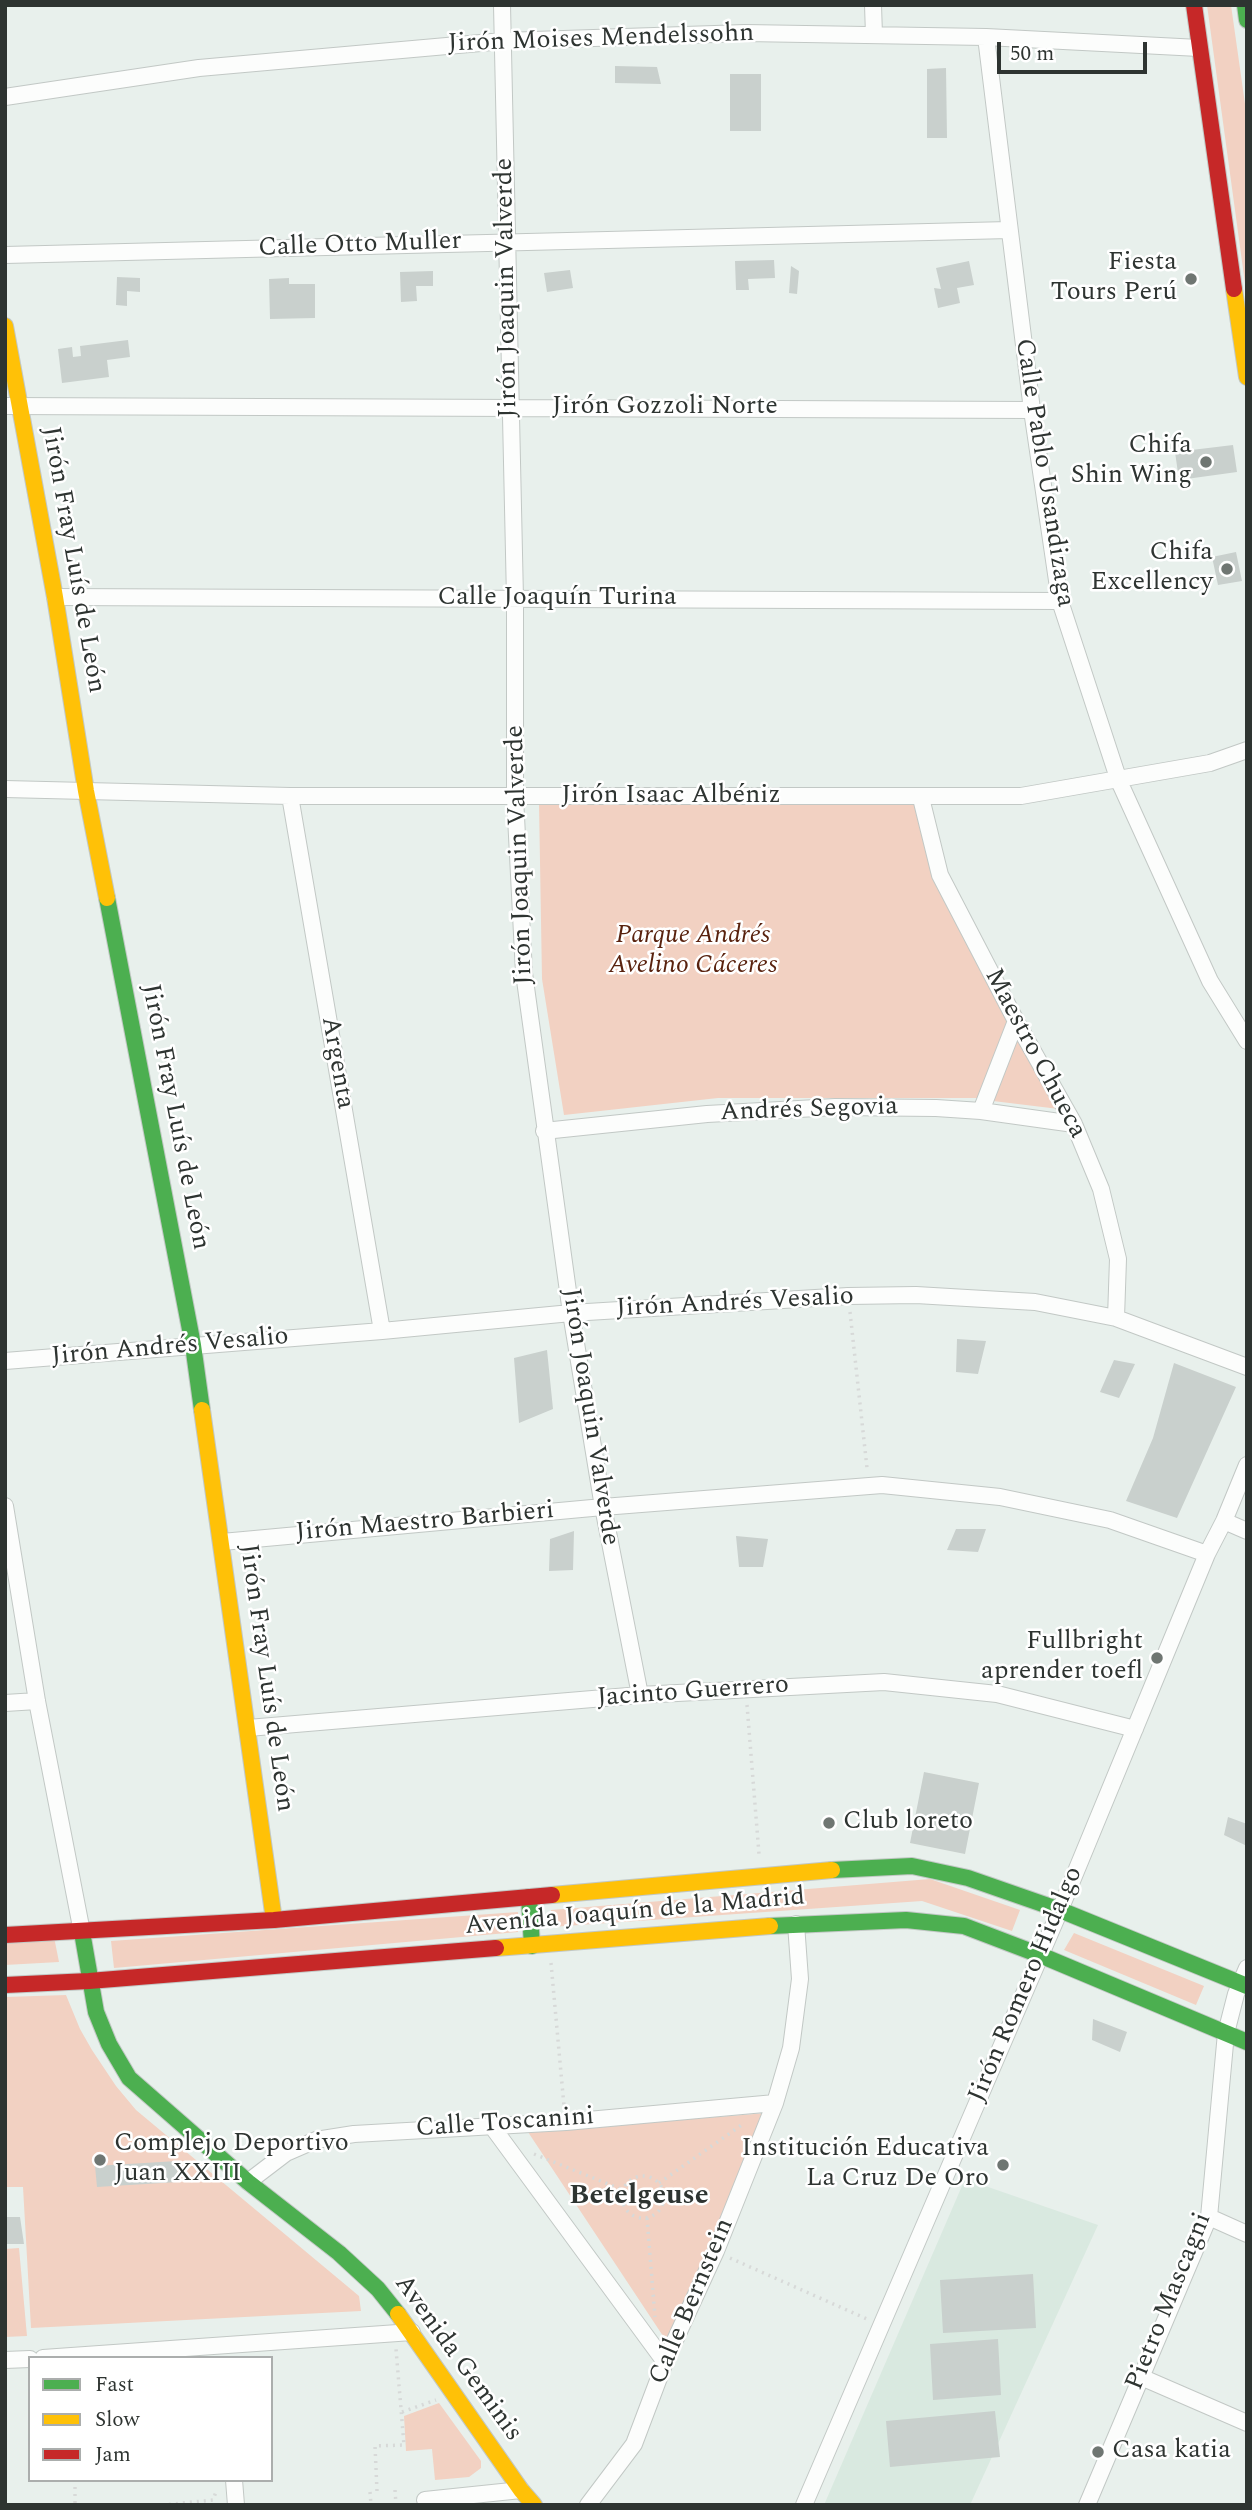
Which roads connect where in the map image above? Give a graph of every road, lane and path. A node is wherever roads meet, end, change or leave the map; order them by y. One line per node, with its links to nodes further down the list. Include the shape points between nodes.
1 (502, 5): 8 (street, Jirón Joaquin Valverde)
2 (873, 5): 6 (street)
3 (1194, 5): 9 (street)
4 (1245, 5): 5 (street)
5 (1247, 20)
6 (874, 35): 7 (street, Jirón Moises Mendelssohn); 8 (street, Jirón Moises Mendelssohn, via 746,33)
7 (986, 37): 9 (street, Jirón Moises Mendelssohn); 11 (street, Calle Pablo Usandizaga)
8 (503, 41): 10 (street, Jirón Moises Mendelssohn, via 198,68); 12 (street, Jirón Joaquin Valverde)
9 (1199, 48): 15 (street)
10 (5, 97)
11 (1009, 230): 12 (street, Calle Otto Muller); 18 (street, Calle Pablo Usandizaga)
12 (507, 242): 13 (street, Calle Otto Muller); 17 (street, Jirón Joaquin Valverde)
13 (5, 256)
14 (5, 326): 16 (street, Jirón Fray Luís de León)
15 (1247, 377)
16 (13, 406): 17 (street, Jirón Gozzoli Norte); 19 (street, Jirón Fray Luís de León)
17 (510, 408): 18 (street, Jirón Gozzoli Norte); 20 (street, Jirón Joaquin Valverde)
18 (1032, 410): 21 (street, Calle Pablo Usandizaga)
19 (55, 597): 20 (street, Calle Joaquín Turina); 25 (street, Jirón Fray Luís de León)
20 (515, 599): 21 (street, Calle Joaquín Turina); 27 (street, Jirón Joaquin Valverde)
21 (1060, 601): 23 (street, Calle Pablo Usandizaga)
22 (1247, 750): 23 (street, Jirón Isaac Albéniz, via 1210,764)
23 (1119, 781): 28 (street, Jirón Isaac Albéniz, via 1021,796); 30 (street, Calle Pablo Usandizaga, via 1210,981)
24 (5, 789): 25 (street, Jirón Isaac Albéniz)
25 (86, 791): 26 (street, Jirón Isaac Albéniz); 38 (street, Jirón Fray Luís de León)
26 (290, 796): 27 (street, Jirón Isaac Albéniz); 37 (street, Argenta)
27 (515, 797): 28 (street, Jirón Isaac Albéniz); 33 (street, Jirón Joaquin Valverde, via 524,973)
28 (921, 798): 29 (street, Maestro Chueca, via 940,875)
29 (1016, 1021): 31 (street); 32 (street, Maestro Chueca)
30 (1247, 1041)
31 (981, 1111): 32 (street, Andrés Segovia); 33 (street, Andrés Segovia, via 822,1108)
32 (1074, 1124): 36 (street, Maestro Chueca, via 1101,1189 1113,1234 1118,1259)
33 (544, 1130): 35 (street, Jirón Joaquin Valverde)
34 (848, 1296): 35 (street, Jirón Andrés Vesalio); 36 (street, Jirón Andrés Vesalio, via 1035,1302); 42 (path)
35 (571, 1313): 37 (street, Jirón Andrés Vesalio); 44 (street, Jirón Joaquin Valverde)
36 (1116, 1318): 40 (street, Jirón Andrés Vesalio)
37 (382, 1331): 38 (street, Jirón Andrés Vesalio)
38 (193, 1345): 39 (street, Jirón Andrés Vesalio); 47 (street, Jirón Fray Luís de León)
39 (5, 1361)
40 (1247, 1367)
41 (1247, 1465): 45 (street, Jirón Romero Hidalgo)
42 (869, 1486): 44 (street, Jirón Maestro Barbieri); 49 (street, Jirón Maestro Barbieri, via 1000,1497 1110,1520)
43 (5, 1506): 48 (street)
44 (603, 1507): 47 (street, Jirón Maestro Barbieri); 51 (street, Jirón Joaquin Valverde)
45 (1224, 1521): 46 (street); 49 (street, Jirón Romero Hidalgo)
46 (1247, 1531)
47 (222, 1542): 54 (street, Jirón Fray Luís de León)
48 (9, 1551): 52 (street)
49 (1207, 1555): 55 (street, Jirón Romero Hidalgo)
50 (746, 1689): 51 (street, Jacinto Guerrero); 55 (street, Jacinto Guerrero, via 897,1683 997,1694); 56 (path)
51 (640, 1695): 54 (street, Jacinto Guerrero)
52 (37, 1701): 53 (street); 61 (street)
53 (5, 1703)
54 (248, 1728): 59 (street, Jirón Fray Luís de León)
55 (1135, 1729): 58 (street, Jirón Romero Hidalgo)
56 (761, 1876): 57 (street, Avenida Joaquín de la Madrid); 58 (street, Avenida Joaquín de la Madrid, via 912,1866 968,1878)
57 (529, 1897): 59 (street, Avenida Joaquín de la Madrid); 64 (street)
58 (1060, 1910): 65 (street, Jirón Romero Hidalgo); 69 (street, Avenida Joaquín de la Madrid)
59 (274, 1920): 61 (street, Avenida Joaquín de la Madrid)
60 (796, 1924): 63 (street, Avenida Joaquín de la Madrid); 65 (street, Avenida Joaquín de la Madrid, via 906,1920 964,1926); 72 (street, Calle Bernstein, via 800,1979 791,2049)
61 (82, 1932): 62 (street, Avenida Joaquín de la Madrid); 67 (street, Avenida Geminis)
62 (5, 1935)
63 (549, 1944): 64 (street, Avenida Joaquín de la Madrid); 73 (path)
64 (532, 1945): 67 (street, Avenida Joaquín de la Madrid)
65 (1040, 1955): 70 (street, Avenida Joaquín de la Madrid); 83 (street, Jirón Romero Hidalgo)
66 (1247, 1968): 69 (street, Pietro Mascagni)
67 (89, 1981): 68 (street, Avenida Joaquín de la Madrid); 76 (street, Avenida Geminis, via 109,2044 129,2078)
68 (5, 1984)
69 (1243, 1984): 70 (street, Pietro Mascagni)
70 (1226, 2033): 71 (street, Avenida Joaquín de la Madrid); 79 (street, Pietro Mascagni)
71 (1247, 2042)
72 (773, 2104): 73 (street, Calle Toscanini); 77 (path); 82 (street, Calle Bernstein)
73 (566, 2122): 74 (street, Calle Toscanini)
74 (491, 2125): 75 (street); 76 (street, Calle Toscanini, via 316,2140 286,2153)
75 (500, 2140): 78 (path); 88 (street)
76 (248, 2182): 84 (street, Avenida Geminis, via 340,2253 378,2289)
77 (659, 2183): 78 (path, via 639,2176); 80 (path, via 664,2194 662,2207)
78 (623, 2190): 80 (path, via 625,2209 635,2217)
79 (1209, 2217): 81 (street); 91 (street, Pietro Mascagni)
80 (647, 2218): 88 (path)
81 (1247, 2234)
82 (716, 2252): 83 (path); 88 (street, Calle Bernstein)
83 (881, 2325): 110 (street, Jirón Romero Hidalgo)
84 (412, 2332): 85 (street); 98 (street, Avenida Geminis)
85 (394, 2333): 86 (street); 93 (path)
86 (227, 2351): 87 (street)
87 (96, 2356)
88 (662, 2358): 109 (street, Calle Bernstein, via 634,2444)
89 (28, 2359): 90 (street)
90 (5, 2360)
91 (1141, 2377): 94 (street); 111 (street, Pietro Mascagni)
92 (441, 2398): 93 (path)
93 (402, 2412): 99 (path, via 404,2445 375,2446)
94 (1247, 2423)
95 (75, 2482): 103 (path)
96 (234, 2482): 105 (street)
97 (395, 2490): 107 (path)
98 (521, 2490): 102 (street); 108 (street, Avenida Geminis)
99 (377, 2491)
100 (369, 2492): 106 (path)
101 (213, 2500): 104 (path)
102 (425, 2500)
103 (75, 2505)
104 (162, 2505)
105 (236, 2505)
106 (370, 2505)
107 (396, 2505)
108 (534, 2505)
109 (588, 2505)
110 (804, 2505)
111 (1087, 2505)

